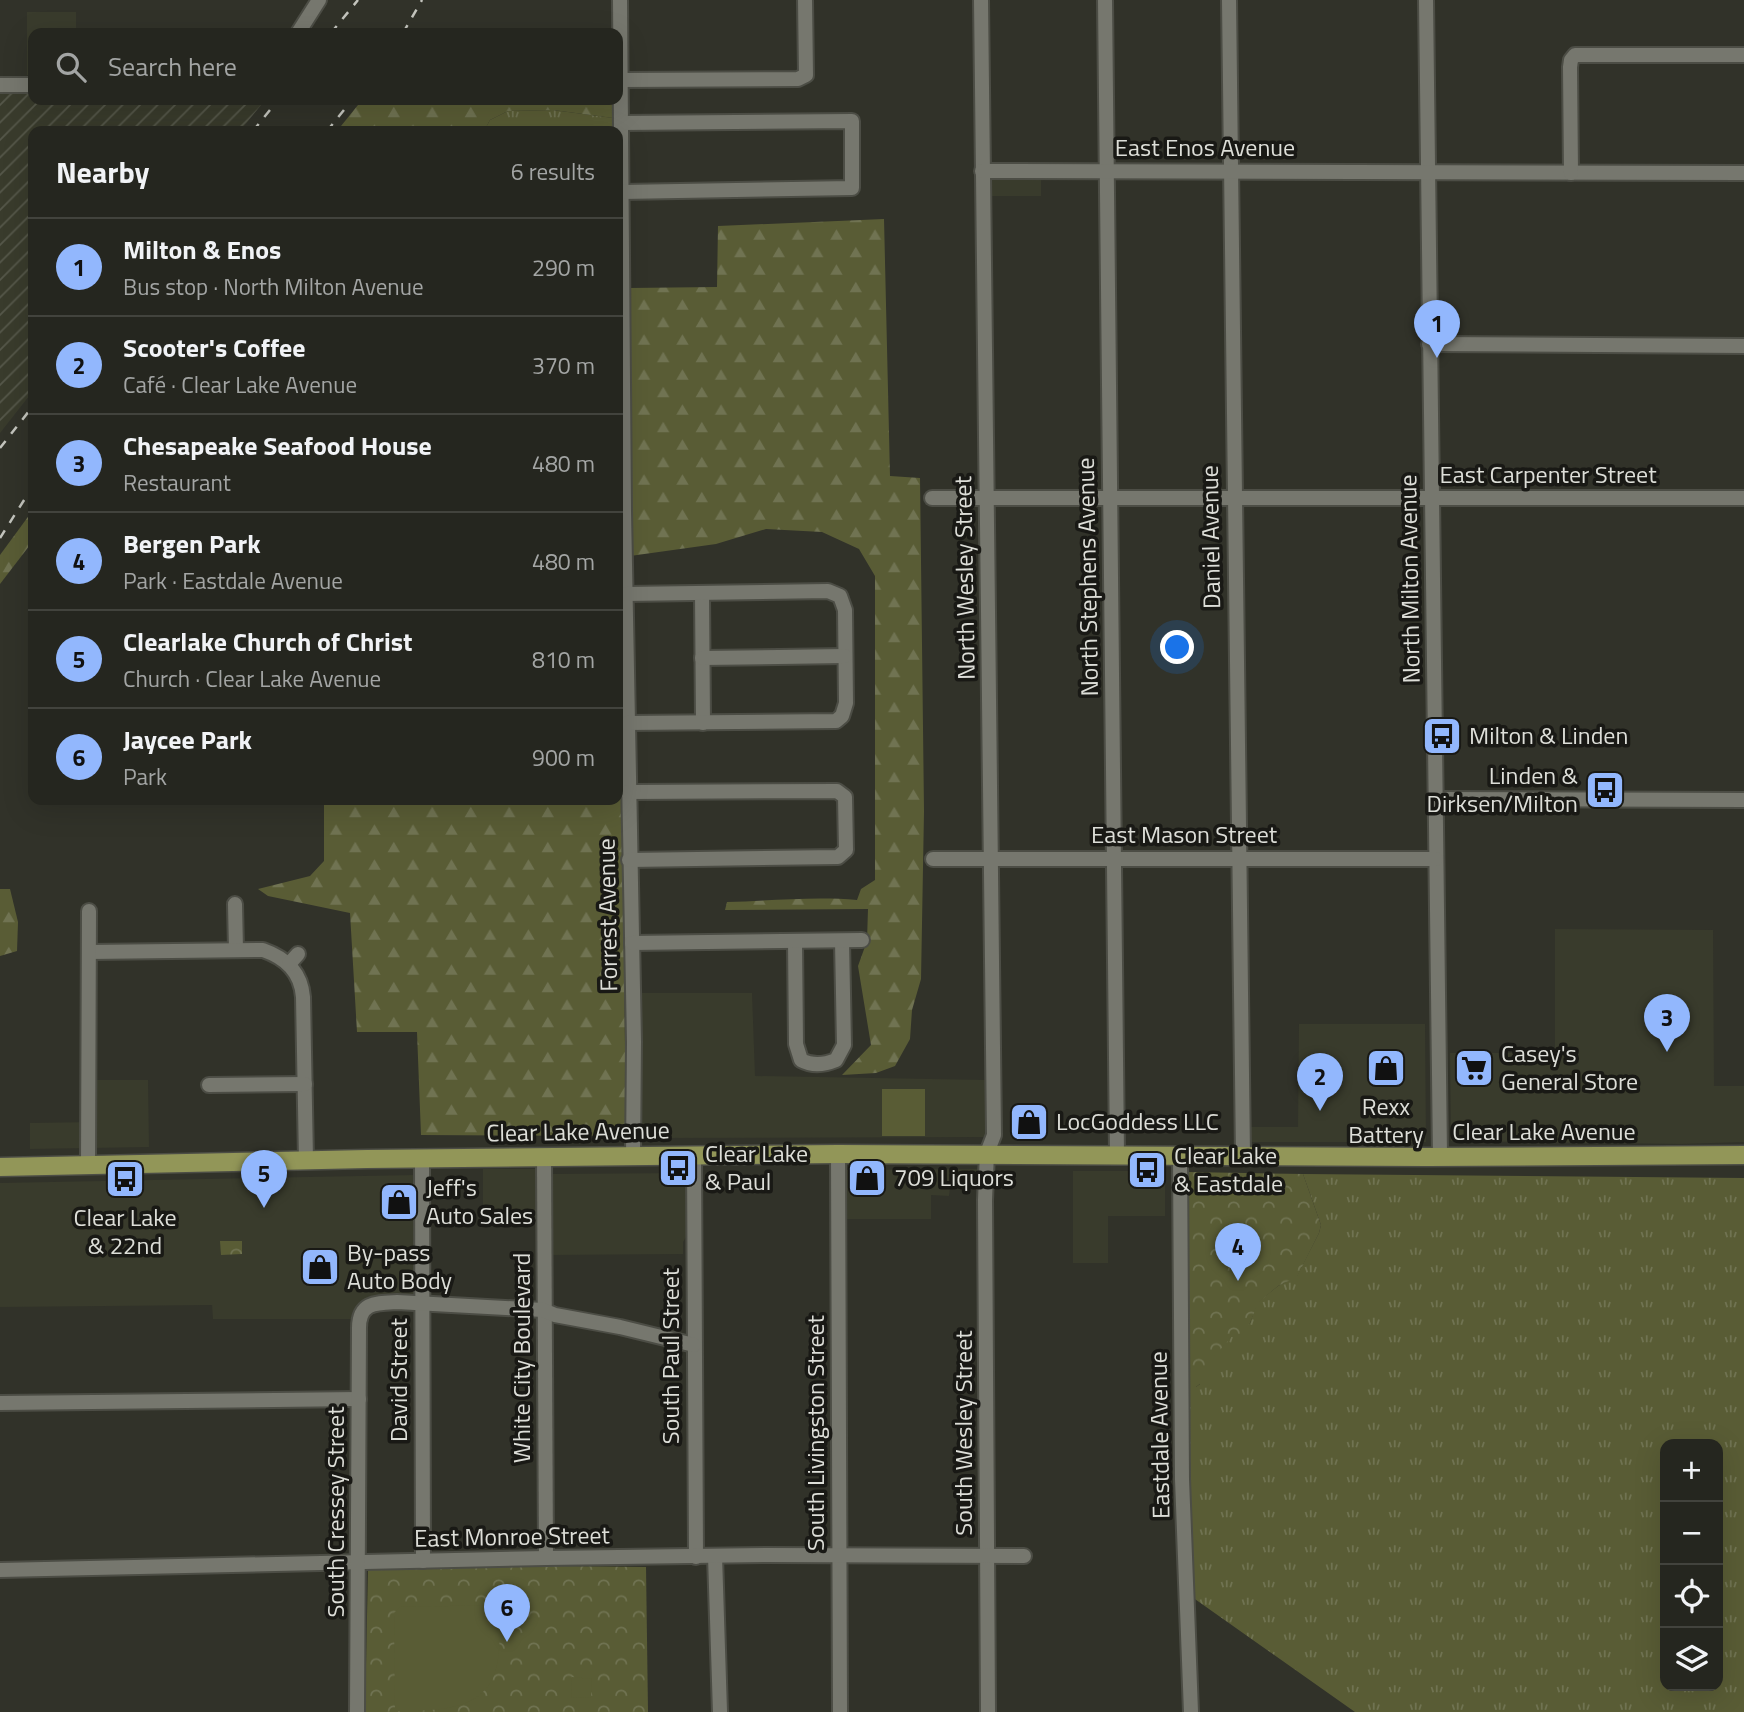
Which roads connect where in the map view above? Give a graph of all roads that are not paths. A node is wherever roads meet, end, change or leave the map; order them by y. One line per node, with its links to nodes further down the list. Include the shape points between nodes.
1 (318, 0): 8 (street)
2 (620, 0): 9 (street, Forrest Avenue)
3 (805, 0): 11 (street, via 806,75 798,79)
4 (981, 0): 18 (street, North Wesley Street)
5 (1105, 0): 19 (street, North Stephens Avenue)
6 (1229, 0): 17 (street, Daniel Avenue)
7 (1426, 0): 20 (street, North Milton Avenue)
8 (301, 28)
9 (620, 28)
10 (1744, 55): 21 (street, via 1575,55 1570,67)
11 (623, 80)
12 (0, 85): 13 (street)
13 (28, 85)
14 (621, 105): 15 (street, Forrest Avenue)
15 (621, 123): 16 (street, Forrest Avenue); 23 (street, via 852,121 852,188)
16 (621, 126)
17 (1230, 170): 19 (street, East Enos Avenue); 20 (street, East Enos Avenue); 29 (street, Daniel Avenue)
18 (982, 171): 19 (street, East Enos Avenue); 28 (street, North Wesley Street)
19 (1105, 171): 31 (street, North Stephens Avenue)
20 (1427, 171): 21 (street, East Enos Avenue); 25 (street, North Milton Avenue)
21 (1571, 173): 22 (street, East Enos Avenue)
22 (1744, 173)
23 (623, 192)
24 (623, 292): 34 (street, Forrest Avenue)
25 (1429, 344): 26 (street); 32 (street, North Milton Avenue)
26 (1744, 346)
27 (932, 498): 28 (street, East Carpenter Street)
28 (986, 498): 31 (street, East Carpenter Street); 42 (street, North Wesley Street)
29 (1234, 498): 31 (street, East Carpenter Street); 32 (street, East Carpenter Street); 44 (street, Daniel Avenue)
30 (1744, 498): 32 (street, East Carpenter Street)
31 (1110, 499): 43 (street, North Stephens Avenue)
32 (1431, 499): 40 (street, North Milton Avenue)
33 (702, 593): 34 (street); 35 (street, via 836,592 844,603); 36 (street)
34 (626, 594): 37 (street, Forrest Avenue)
35 (845, 656): 36 (street); 38 (street, via 845,710 836,720)
36 (702, 658): 38 (street)
37 (627, 723): 38 (street); 39 (street, Forrest Avenue)
38 (703, 723)
39 (628, 792): 47 (street, Forrest Avenue); 47 (street, via 837,791 845,797 846,850 838,857)
40 (1436, 799): 41 (street); 46 (street, North Milton Avenue)
41 (1744, 800)
42 (992, 858): 43 (street, East Mason Street); 45 (street, East Mason Street); 58 (street, North Wesley Street, via 995,1135)
43 (1114, 858): 44 (street, East Mason Street); 60 (street, North Stephens Avenue)
44 (1238, 858): 46 (street, East Mason Street); 66 (street, Daniel Avenue)
45 (933, 859)
46 (1436, 859): 67 (street, North Milton Avenue)
47 (629, 860): 53 (street, Forrest Avenue)
48 (235, 904): 54 (street)
49 (89, 911): 55 (street)
50 (862, 940): 52 (street)
51 (794, 941): 52 (street); 52 (street, via 796,1044 801,1060 809,1065 836,1060 844,1045); 53 (street)
52 (842, 941)
53 (632, 943): 63 (street, Forrest Avenue)
54 (236, 950): 55 (street); 56 (street, via 263,950 293,959 302,987)
55 (89, 952): 70 (street)
56 (305, 1084): 57 (street); 69 (street)
57 (209, 1085)
58 (987, 1153): 59 (main road, Clear Lake Avenue); 60 (main road, Clear Lake Avenue); 81 (street, South Wesley Street)
59 (838, 1154): 61 (main road, Clear Lake Avenue); 80 (street, South Livingston Street)
60 (1117, 1154): 64 (main road, Clear Lake Avenue)
61 (694, 1155): 63 (main road, Clear Lake Avenue); 74 (street, South Paul Street)
62 (1744, 1155): 67 (main road, Clear Lake Avenue)
63 (633, 1156): 65 (main road, Clear Lake Avenue)
64 (1180, 1156): 66 (main road, Clear Lake Avenue); 90 (street, Eastdale Avenue, via 1182,1455)
65 (544, 1157): 68 (main road, Clear Lake Avenue); 73 (street, White City Boulevard)
66 (1243, 1157): 67 (main road, Clear Lake Avenue)
67 (1440, 1157)
68 (422, 1158): 69 (main road, Clear Lake Avenue); 72 (street, David Street)
69 (306, 1160): 70 (main road, Clear Lake Avenue)
70 (88, 1166): 71 (main road, Clear Lake Avenue)
71 (0, 1167)
72 (422, 1303): 73 (street); 75 (street, South Cressey Street, via 378,1303 361,1312); 83 (street, David Street)
73 (543, 1311): 74 (street); 82 (street, White City Boulevard)
74 (694, 1345): 79 (street, South Paul Street)
75 (359, 1399): 76 (street); 84 (street, South Cressey Street)
76 (0, 1403)
77 (715, 1556): 79 (street, East Monroe Street); 80 (street, East Monroe Street); 87 (street)
78 (1024, 1556): 81 (street, East Monroe Street)
79 (696, 1557): 82 (street, East Monroe Street)
80 (838, 1557): 81 (street, East Monroe Street); 88 (street, South Livingston Street)
81 (987, 1557): 89 (street, South Wesley Street)
82 (546, 1558): 83 (street, East Monroe Street)
83 (423, 1560): 84 (street, East Monroe Street)
84 (359, 1562): 85 (street, East Monroe Street); 86 (street, South Cressey Street)
85 (0, 1570)
86 (357, 1712)
87 (720, 1712)
88 (840, 1712)
89 (988, 1712)
90 (1191, 1712)

